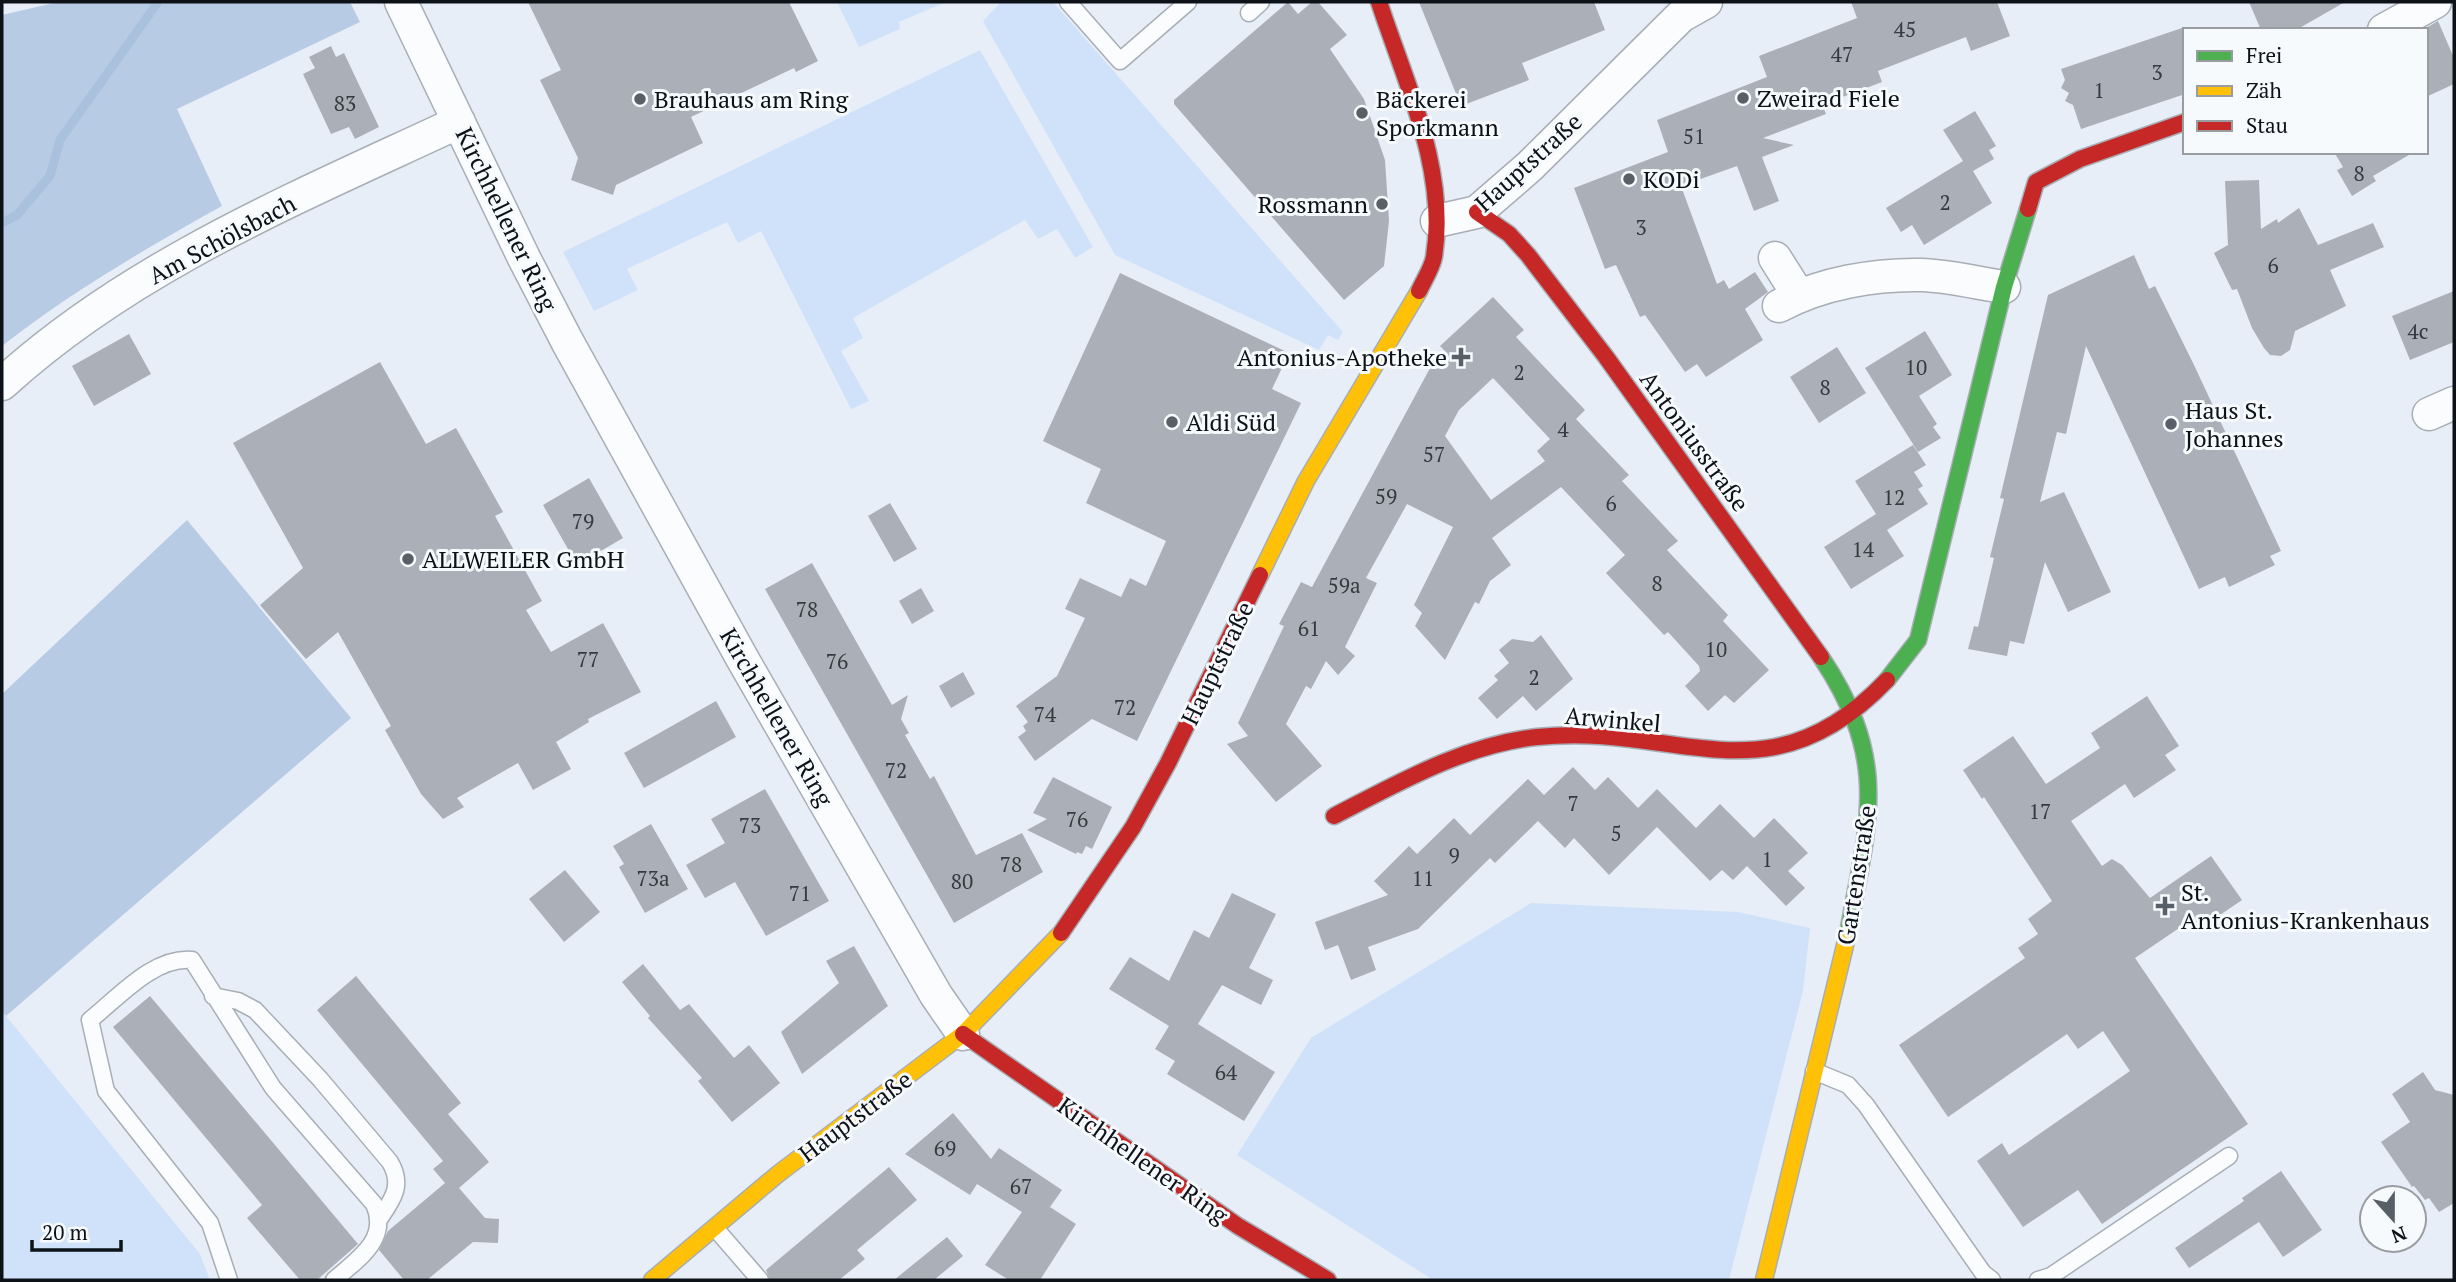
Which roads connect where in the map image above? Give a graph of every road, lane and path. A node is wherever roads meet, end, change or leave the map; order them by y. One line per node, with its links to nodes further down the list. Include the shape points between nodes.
1 (401, 2): 8 (street, Kirchhellener Ring)
2 (1068, 2): 3 (lane, via 1120,61)
3 (1188, 2)
4 (1379, 2): 11 (street, via 1427,150)
5 (1706, 2): 10 (street, Hauptstraße, via 1681,16 1530,166)
6 (2435, 2): 7 (street)
7 (2388, 28)
8 (459, 122): 14 (street, Am Schölsbach, via 188,254 91,313); 18 (street, Kirchhellener Ring, via 524,258 742,658 936,995)
9 (2183, 123): 13 (street, via 2080,159 2036,182)
10 (1477, 212): 11 (street, Hauptstraße); 15 (street, Antoniusstraße, via 1509,234 1528,255 1606,356 1802,630)
11 (1437, 221): 18 (street, Hauptstraße, via 1434,258 1424,285 1306,481 1133,827 1073,919)
12 (1775, 258): 13 (street, via 1789,301 1850,282 1922,275)
13 (2004, 287): 15 (street, via 1918,640 1901,666)
14 (2, 384)
15 (1854, 715): 16 (street, Arwinkel, via 1827,730 1769,750 1722,753 1581,734 1535,737 1480,751 1401,782); 19 (street, Gartenstraße, via 1869,767 1869,820 1842,964)
16 (1334, 816)
17 (213, 996): 21 (lane, via 273,1088 374,1204); 21 (lane, via 238,1000 255,1010 390,1161 398,1175 397,1191); 23 (lane, via 191,960 177,958 151,971 90,1020 106,1091 210,1223)
18 (963, 1034): 22 (street, Hauptstraße); 27 (street, Kirchhellener Ring, via 1238,1226)
19 (1814, 1071): 28 (street, Gartenstraße); 29 (lane, via 1848,1086 1866,1105)
20 (2229, 1156): 30 (lane)
21 (380, 1218): 24 (lane, via 369,1250)
22 (715, 1228): 25 (street, Hauptstraße); 26 (lane)
23 (229, 1280)
24 (334, 1280)
25 (652, 1280)
26 (760, 1280)
27 (1328, 1280)
28 (1764, 1280)
29 (1992, 1280)
30 (2038, 1280)

